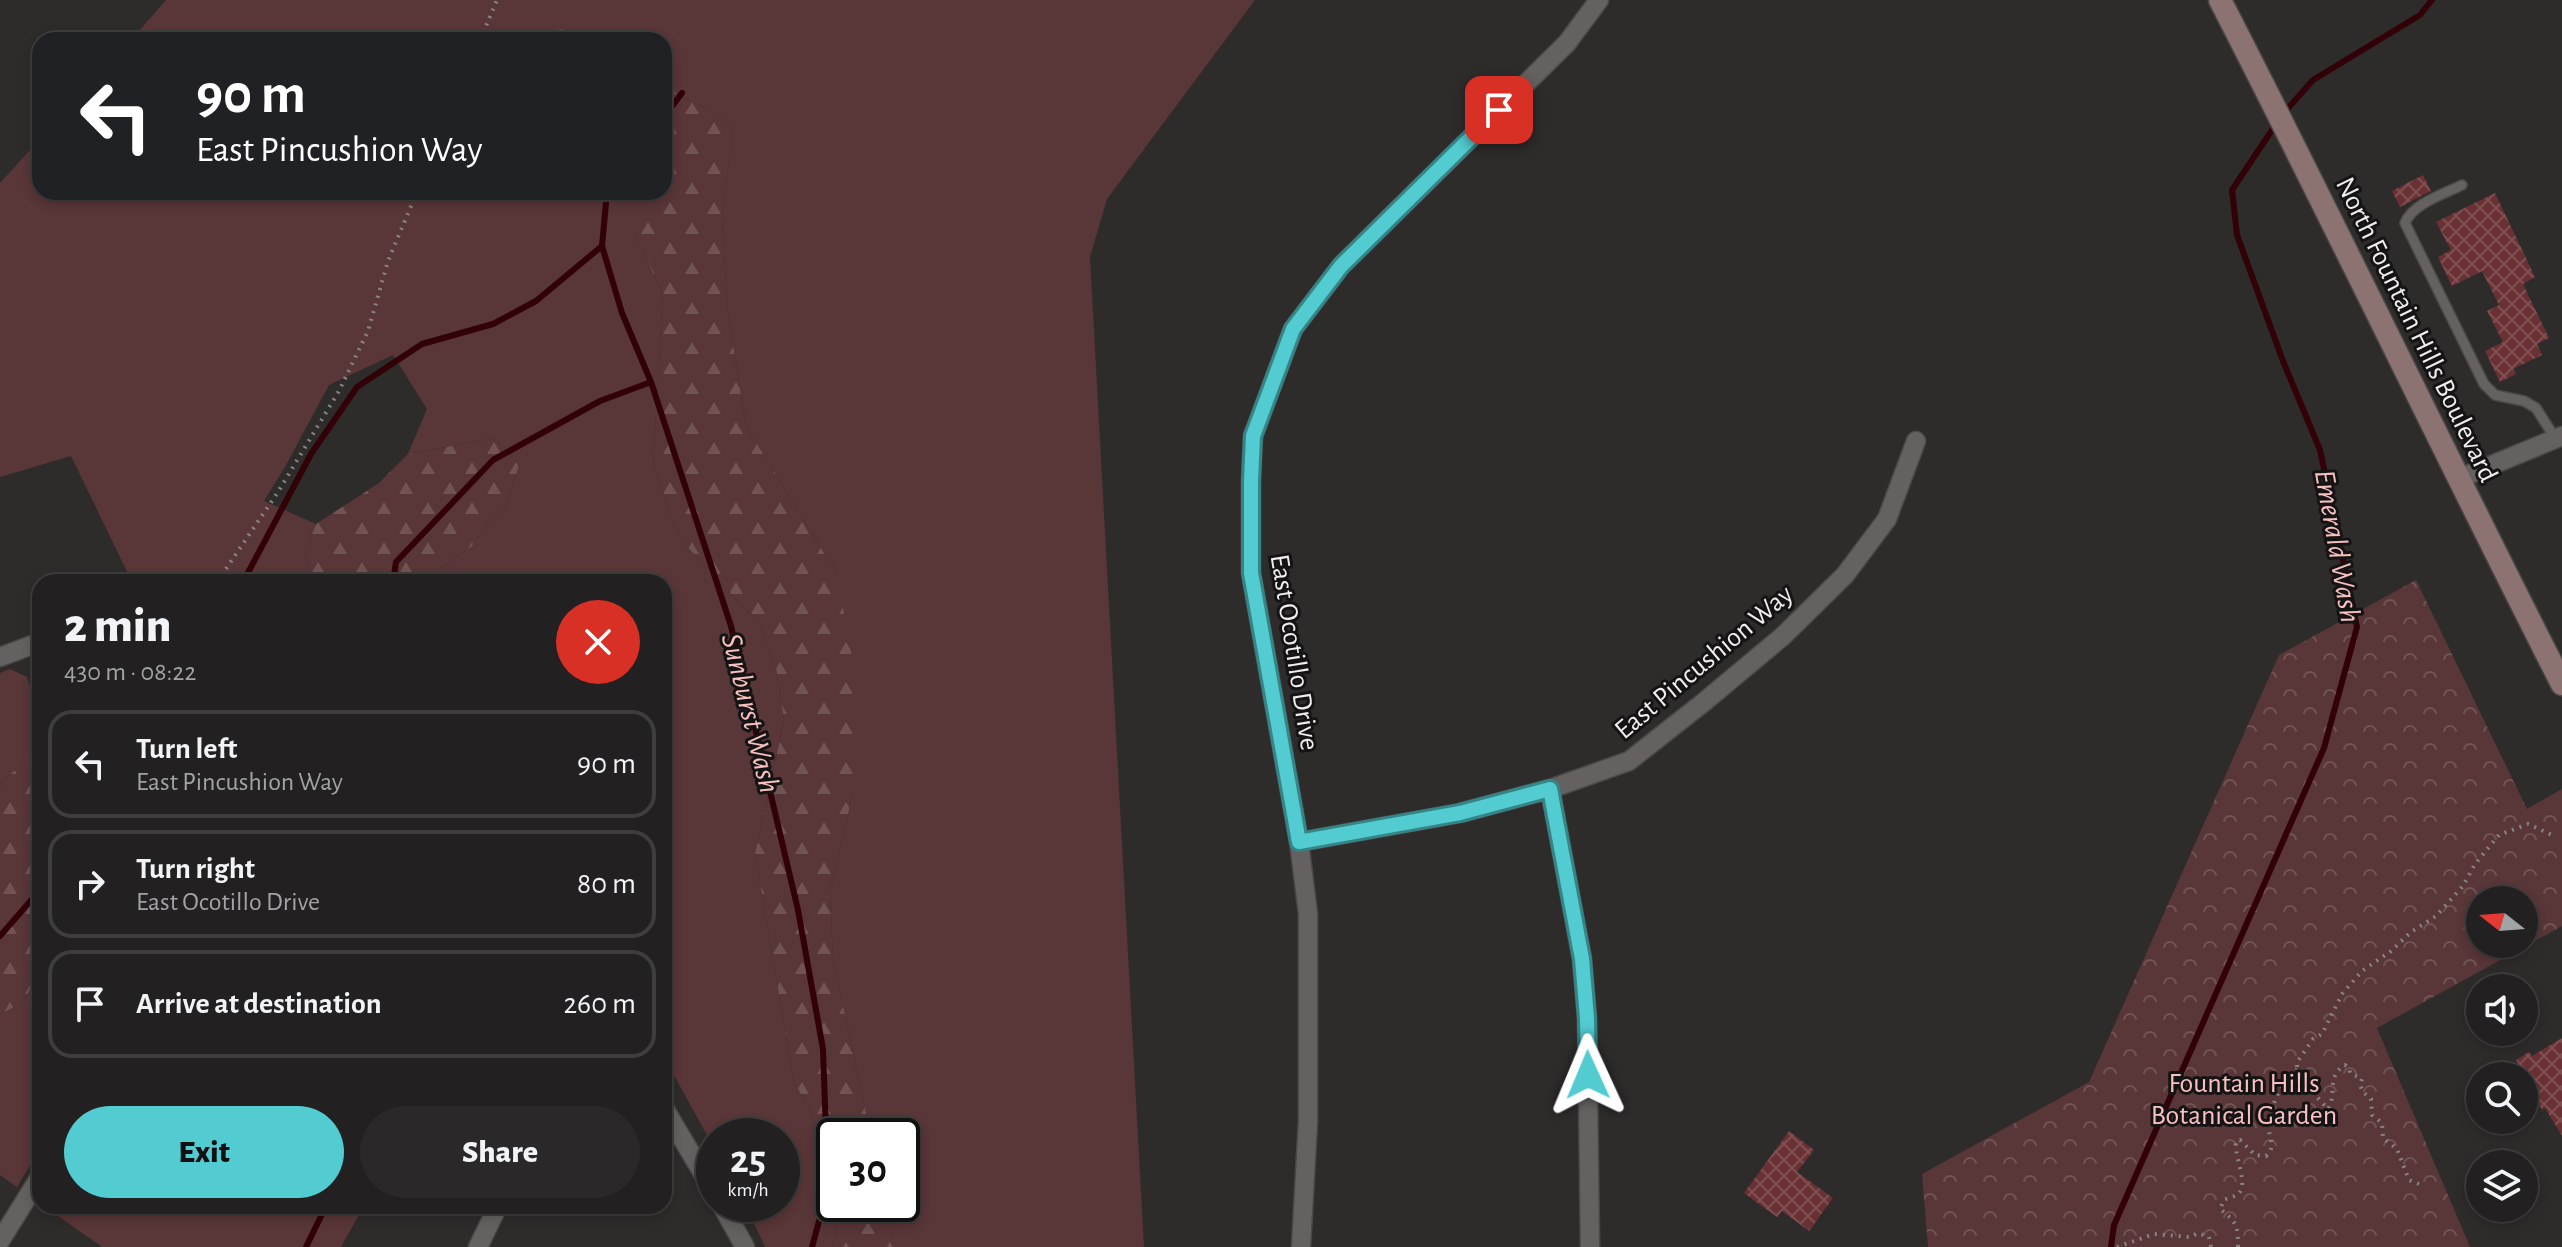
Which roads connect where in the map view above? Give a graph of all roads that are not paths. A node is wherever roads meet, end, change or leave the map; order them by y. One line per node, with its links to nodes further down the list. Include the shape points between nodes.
1 (1599, 0): 11 (street, East Ocotillo Drive, via 1567,43 1341,266 1293,329 1266,398 1253,436 1251,573)
2 (2220, 0): 6 (main road, North Fountain Hills Boulevard)
3 (2462, 185): 4 (lane, via 2415,210 2405,223 2484,384 2495,395 2536,408)
4 (2559, 437): 6 (street)
5 (1916, 441): 10 (street, East Pincushion Way, via 1887,519 1845,575 1783,636 1629,761)
6 (2458, 479): 9 (main road, North Fountain Hills Boulevard)
7 (32, 648): 8 (street)
8 (0, 657)
9 (2562, 684)
10 (1550, 789): 11 (street, East Pincushion Way, via 1460,813); 21 (street, via 1586,1003)
11 (1299, 842): 20 (street, East Ocotillo Drive, via 1308,914 1308,1121)
12 (672, 1121): 13 (street)
13 (696, 1162)
14 (32, 1190): 17 (street)
15 (494, 1214): 18 (street)
16 (731, 1222): 19 (street)
17 (0, 1241)
18 (478, 1247)
19 (745, 1247)
20 (1301, 1247)
21 (1590, 1247)

